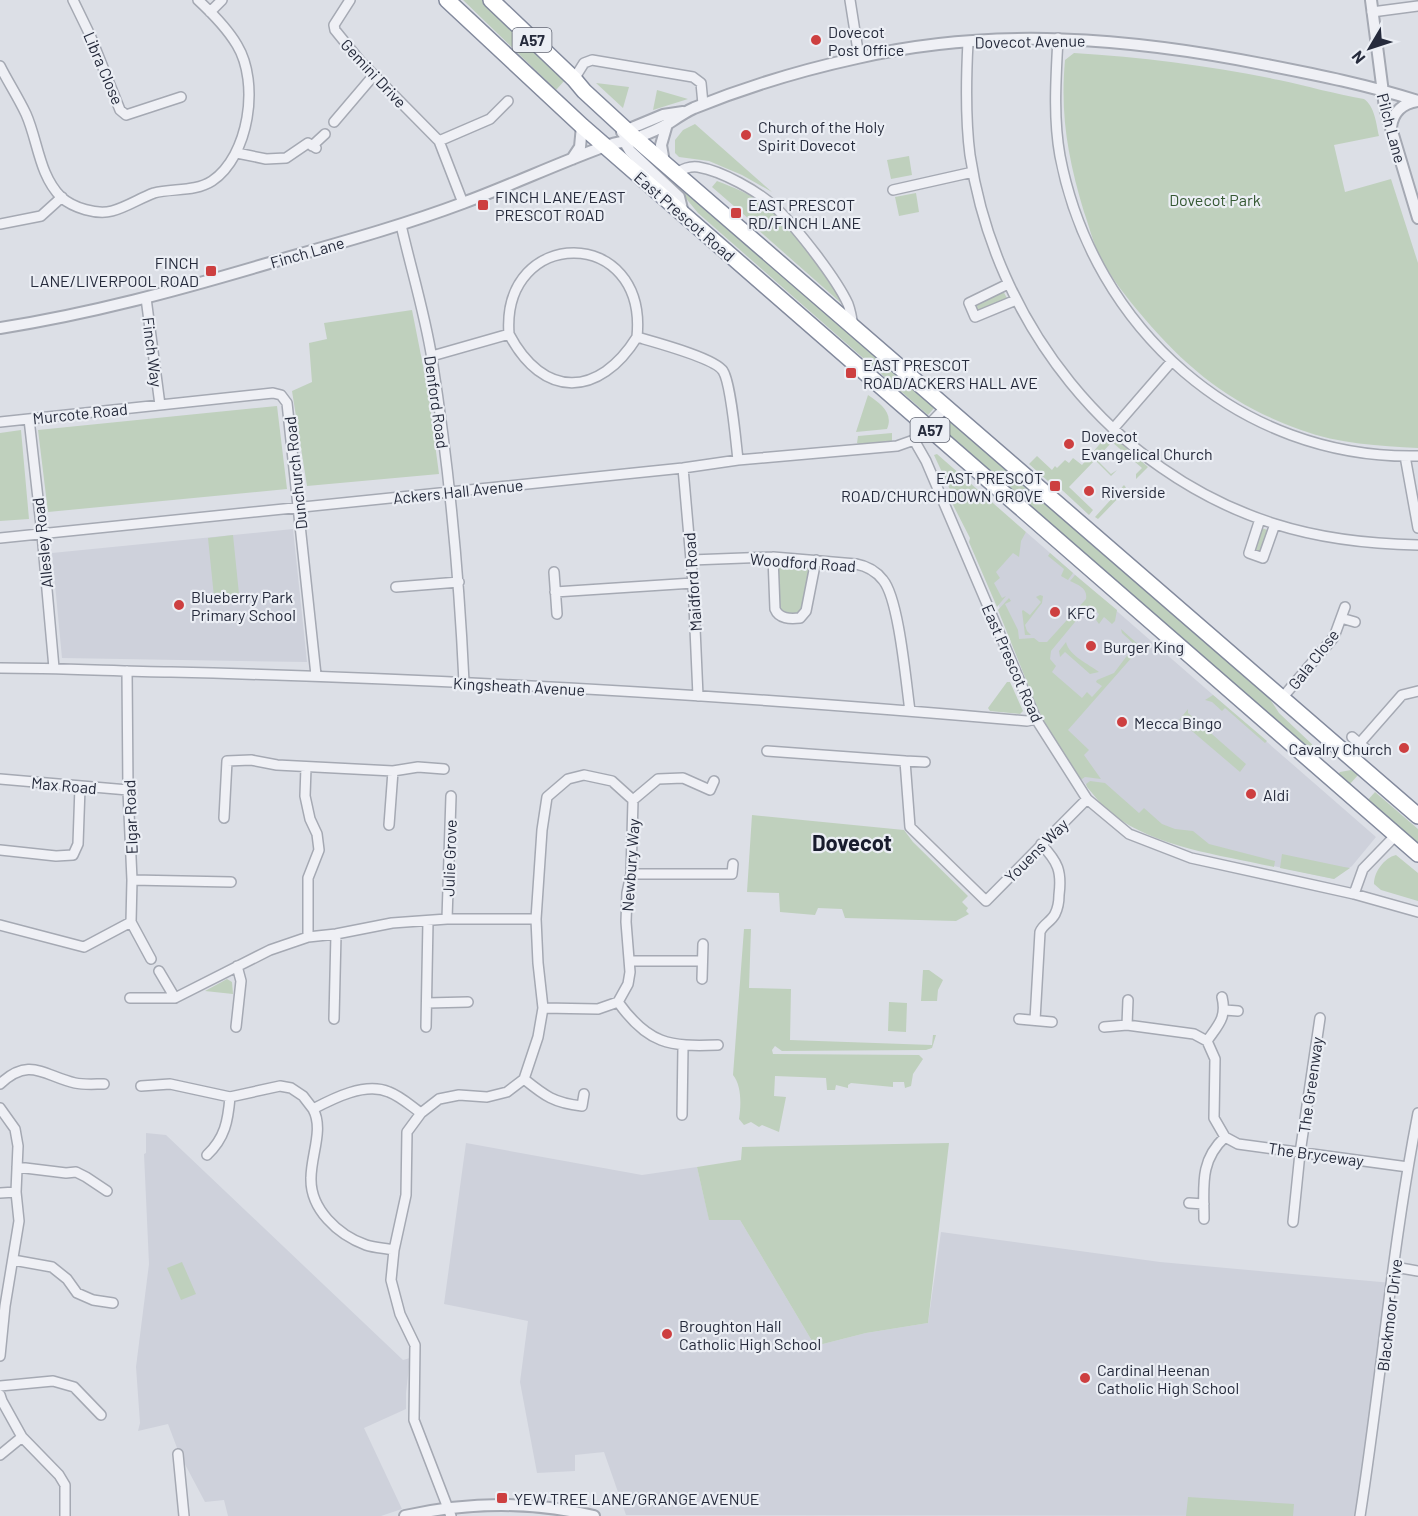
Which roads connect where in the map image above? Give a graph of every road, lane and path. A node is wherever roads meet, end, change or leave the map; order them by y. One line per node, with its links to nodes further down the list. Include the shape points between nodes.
1 (73, 0): 19 (street, Libra Close, via 120,110 126,115)
2 (198, 0): 10 (street)
3 (222, 0): 10 (street)
4 (350, 0): 16 (street, Gemini Drive, via 334,26)
5 (447, 0): 26 (highway, East Prescot Road / A57)
6 (491, 0): 17 (highway, East Prescot Road / A57)
7 (850, 0): 14 (street)
8 (1371, 0): 11 (street, Pilch Lane)
9 (1418, 6): 11 (street)
10 (210, 12): 32 (street, via 237,45 246,71 249,88)
11 (1372, 12): 18 (street, Pilch Lane)
12 (1058, 38): 13 (street, Dovecot Avenue); 18 (street, Dovecot Avenue, via 1160,46); 52 (street, via 1057,136 1081,227 1121,302)
13 (968, 42): 14 (street, Dovecot Avenue); 35 (street, via 965,96)
14 (859, 57): 22 (street, Dovecot Avenue)
15 (0, 66): 38 (street, via 26,115 44,170)
16 (374, 75): 24 (street); 30 (street, Gemini Drive)
17 (574, 79): 22 (street, via 592,60 693,77 701,83); 29 (highway, East Prescot Road / A57)
18 (1382, 89): 21 (street, Dovecot Avenue); 27 (street, Pilch Lane)
19 (181, 97)
20 (508, 101): 30 (street, via 490,119)
21 (1418, 101): 27 (street, via 1398,110)
22 (703, 104): 23 (street, Dovecot Avenue)
23 (683, 112): 25 (street, Dovecot Avenue); 29 (street, Dovecot Avenue, via 663,115)
24 (334, 122)
25 (667, 124): 29 (street, Dovecot Avenue); 34 (street, via 661,145)
26 (582, 126): 31 (highway, East Prescot Road / A57); 33 (street, via 580,147)
27 (1391, 127): 41 (street, Pilch Lane)
28 (325, 134): 32 (street, via 314,147 308,143 286,158 266,159)
29 (628, 136): 31 (street, Finch Lane); 34 (highway, East Prescot Road / A57); 40 (street, via 630,151 679,196)
30 (439, 141): 39 (street, Gemini Drive)
31 (604, 146): 33 (street, Finch Lane); 40 (highway, East Prescot Road / A57)
32 (237, 153): 38 (street, via 211,182 162,191 113,211 82,208)
33 (572, 159): 39 (street, Finch Lane)
34 (664, 162): 36 (highway, East Prescot Road / A57)
35 (973, 172): 37 (street); 44 (street, via 987,229)
36 (676, 173): 47 (highway, East Prescot Road / A57); 47 (street, East Prescot Road, via 689,167 704,169 744,186 774,206 841,292)
37 (893, 190)
38 (62, 198): 42 (street, via 41,216)
39 (463, 203): 43 (street, Finch Lane)
40 (683, 215): 57 (highway, East Prescot Road / A57)
41 (1418, 218)
42 (0, 224)
43 (401, 225): 45 (street, Finch Lane); 51 (street, Denford Road)
44 (1008, 284): 46 (street); 46 (street, via 969,303 975,317)
45 (146, 298): 48 (street, Finch Lane); 53 (street, Finch Way)
46 (1016, 300): 58 (street, via 1061,372)
47 (853, 327): 54 (highway, East Prescot Road / A57)
48 (0, 328)
49 (509, 334): 50 (street, via 539,373 571,383 599,376 625,355); 50 (street, via 512,303 525,274 542,260 580,252 602,258 622,274 639,318); 51 (street)
50 (637, 337): 62 (street, via 710,361 723,371)
51 (432, 357): 64 (street, Denford Road)
52 (1172, 361): 58 (street); 60 (street, via 1224,402 1287,434 1343,450)
53 (160, 405): 55 (street, Murcote Road); 65 (street, Dunchurch Road, via 281,394 287,403)
54 (945, 408): 57 (street); 91 (highway, East Prescot Road / A57)
55 (29, 419): 56 (street, Murcote Road); 69 (street, Allesley Road)
56 (0, 422)
57 (928, 428): 59 (street); 111 (highway, East Prescot Road / A57)
58 (1113, 429): 66 (street, via 1185,483)
59 (914, 440): 62 (street, Ackers Hall Avenue, via 897,446); 93 (street, East Prescot Road)
60 (1405, 456): 61 (street); 68 (street)
61 (1418, 456)
62 (738, 460): 63 (street, Ackers Hall Avenue)
63 (683, 468): 64 (street, Ackers Hall Avenue); 73 (street, Maidford Road)
64 (450, 492): 65 (street, Ackers Hall Avenue); 76 (street, Denford Road)
65 (299, 508): 69 (street, Ackers Hall Avenue); 87 (street, Dunchurch Road)
66 (1260, 519): 67 (street); 67 (street, via 1250,553 1263,558)
67 (1275, 524): 71 (street, via 1353,542)
68 (1418, 528)
69 (42, 534): 70 (street, Ackers Hall Avenue); 85 (street, Allesley Road)
70 (0, 538)
71 (1418, 545)
72 (773, 557): 73 (street, Woodford Road); 74 (street, Woodford Road); 74 (street, via 775,609 781,617 795,619 806,611)
73 (691, 560): 77 (street, Maidford Road)
74 (816, 560): 92 (street, Woodford Road, via 867,567 889,588)
75 (554, 572): 79 (street)
76 (459, 582): 78 (street); 88 (street, Denford Road)
77 (693, 583): 79 (street); 90 (street, Maidford Road)
78 (396, 587)
79 (555, 592): 81 (street)
80 (1345, 607): 82 (street, Gala Close)
81 (557, 614)
82 (1341, 618): 83 (street, Gala Close); 91 (street, Gala Close, via 1334,637)
83 (1355, 622)
84 (0, 668): 85 (street, Kingsheath Avenue)
85 (54, 668): 86 (street, Kingsheath Avenue)
86 (127, 671): 87 (street, Kingsheath Avenue); 104 (street, Elgar Road)
87 (316, 675): 88 (street, Kingsheath Avenue)
88 (464, 682): 90 (street, Kingsheath Avenue)
89 (1418, 691): 94 (street, via 1402,695)
90 (698, 696): 92 (street, Kingsheath Avenue)
91 (1282, 698): 108 (highway, East Prescot Road / A57)
92 (910, 711): 93 (street, Kingsheath Avenue)
93 (1036, 719): 106 (street, East Prescot Road)
94 (1359, 744)
95 (767, 751): 97 (street)
96 (925, 762): 97 (street)
97 (905, 765): 112 (street, Youens Way, via 910,827 986,901)
98 (306, 767): 100 (street); 109 (street, via 227,761); 127 (street, via 305,796 318,850 308,878)
99 (444, 769): 100 (street, via 418,767)
100 (393, 771): 110 (street)
101 (0, 779): 103 (street, Max Road)
102 (714, 781): 107 (street, via 710,790 683,778 658,779)
103 (80, 787): 104 (street, Max Road); 113 (street, via 78,844 73,855)
104 (128, 790): 117 (street, Elgar Road)
105 (452, 796): 121 (street, Julie Grove)
106 (1087, 799): 112 (street, Youens Way); 119 (street, East Prescot Road, via 1129,834 1191,858)
107 (633, 800): 116 (street, Newbury Way); 122 (street, Newbury Way, via 612,781 584,775 568,779 547,797)
108 (1418, 816)
109 (224, 818)
110 (389, 825)
111 (1396, 835): 114 (highway, East Prescot Road / A57); 119 (street, via 1363,869)
112 (1041, 844): 148 (street, via 1057,864 1061,884 1053,918 1040,932)
113 (0, 850)
114 (1418, 854)
115 (733, 864): 116 (street, via 732,874)
116 (631, 874): 130 (street, Newbury Way, via 626,922)
117 (132, 880): 118 (street); 124 (street, Elgar Road)
118 (231, 882)
119 (1354, 894): 120 (street, East Prescot Road)
120 (1418, 912)
121 (447, 919): 122 (street); 123 (street)
122 (536, 919): 142 (street, Newbury Way)
123 (428, 921): 126 (street, via 392,923); 141 (street)
124 (132, 922): 125 (street, via 84,947); 129 (street, Elgar Road)
125 (0, 925)
126 (336, 934): 127 (street); 146 (street)
127 (308, 937): 132 (street)
128 (703, 944): 131 (street)
129 (151, 959)
130 (630, 961): 131 (street); 140 (street, Newbury Way, via 628,984)
131 (702, 961): 134 (street)
132 (237, 966): 136 (street); 151 (street, via 241,981)
133 (159, 971): 136 (street)
134 (702, 979)
135 (1222, 997): 143 (street)
136 (175, 998): 137 (street)
137 (130, 999)
138 (1128, 1000): 150 (street)
139 (468, 1002): 141 (street)
140 (618, 1002): 142 (street, via 598,1009); 156 (street, via 651,1037)
141 (427, 1003): 152 (street)
142 (543, 1008): 157 (street, Newbury Way)
143 (1225, 1010): 144 (street); 154 (street)
144 (1238, 1011)
145 (1320, 1018): 169 (street, The Greenway)
146 (334, 1019)
147 (1019, 1019): 148 (street)
148 (1035, 1020): 149 (street)
149 (1052, 1022)
150 (1127, 1025): 153 (street); 154 (street, via 1194,1034)
151 (236, 1027)
152 (426, 1027)
153 (1104, 1027)
154 (1207, 1041): 168 (street, via 1215,1059 1214,1118)
155 (718, 1046): 156 (street)
156 (682, 1047): 167 (street)
157 (524, 1079): 161 (street, via 560,1103 582,1106); 165 (street, via 507,1092 487,1097 459,1095 439,1099)
158 (0, 1084): 159 (street, via 20,1071 34,1069 76,1083)
159 (104, 1084)
160 (141, 1086): 162 (street, via 170,1084)
161 (584, 1094)
162 (230, 1097): 164 (street, via 280,1086 303,1096); 170 (street, via 228,1122 218,1145)
163 (0, 1108): 171 (street, via 15,1130)
164 (313, 1109): 165 (street, via 339,1095 364,1089 388,1091); 180 (street, via 319,1120 310,1180 319,1210 338,1229 367,1246)
165 (421, 1113): 180 (street, via 407,1132 406,1195)
166 (1418, 1113): 172 (street, Blackmoor Drive)
167 (682, 1115)
168 (1225, 1137): 169 (street, The Bryceway, via 1238,1144); 177 (street, via 1212,1152 1205,1169)
169 (1300, 1153): 172 (street, The Bryceway); 179 (street, The Greenway)
170 (207, 1155)
171 (17, 1167): 173 (street, via 76,1172); 174 (street)
172 (1408, 1167): 182 (street, Blackmoor Drive)
173 (107, 1191)
174 (16, 1192): 175 (street); 181 (street, via 19,1221)
175 (0, 1193)
176 (1189, 1203): 177 (street)
177 (1204, 1204): 178 (street)
178 (1204, 1219)
179 (1293, 1222)
180 (394, 1250): 193 (street, via 392,1280 400,1314 416,1345 414,1420)
181 (13, 1260): 184 (street, via 52,1267 77,1293); 185 (street)
182 (1395, 1267): 183 (street); 198 (street, Blackmoor Drive)
183 (1418, 1271)
184 (113, 1303)
185 (3, 1306): 186 (street)
186 (0, 1356)
187 (0, 1386): 189 (street, via 53,1380 74,1387)
188 (0, 1395): 190 (street)
189 (101, 1415)
190 (22, 1437): 192 (street); 194 (street, via 65,1485)
191 (178, 1454): 195 (street)
192 (0, 1455)
193 (450, 1512): 196 (street); 197 (street, via 508,1505)
194 (65, 1516)
195 (184, 1516)
196 (405, 1516)
197 (594, 1516)
198 (1360, 1516)

